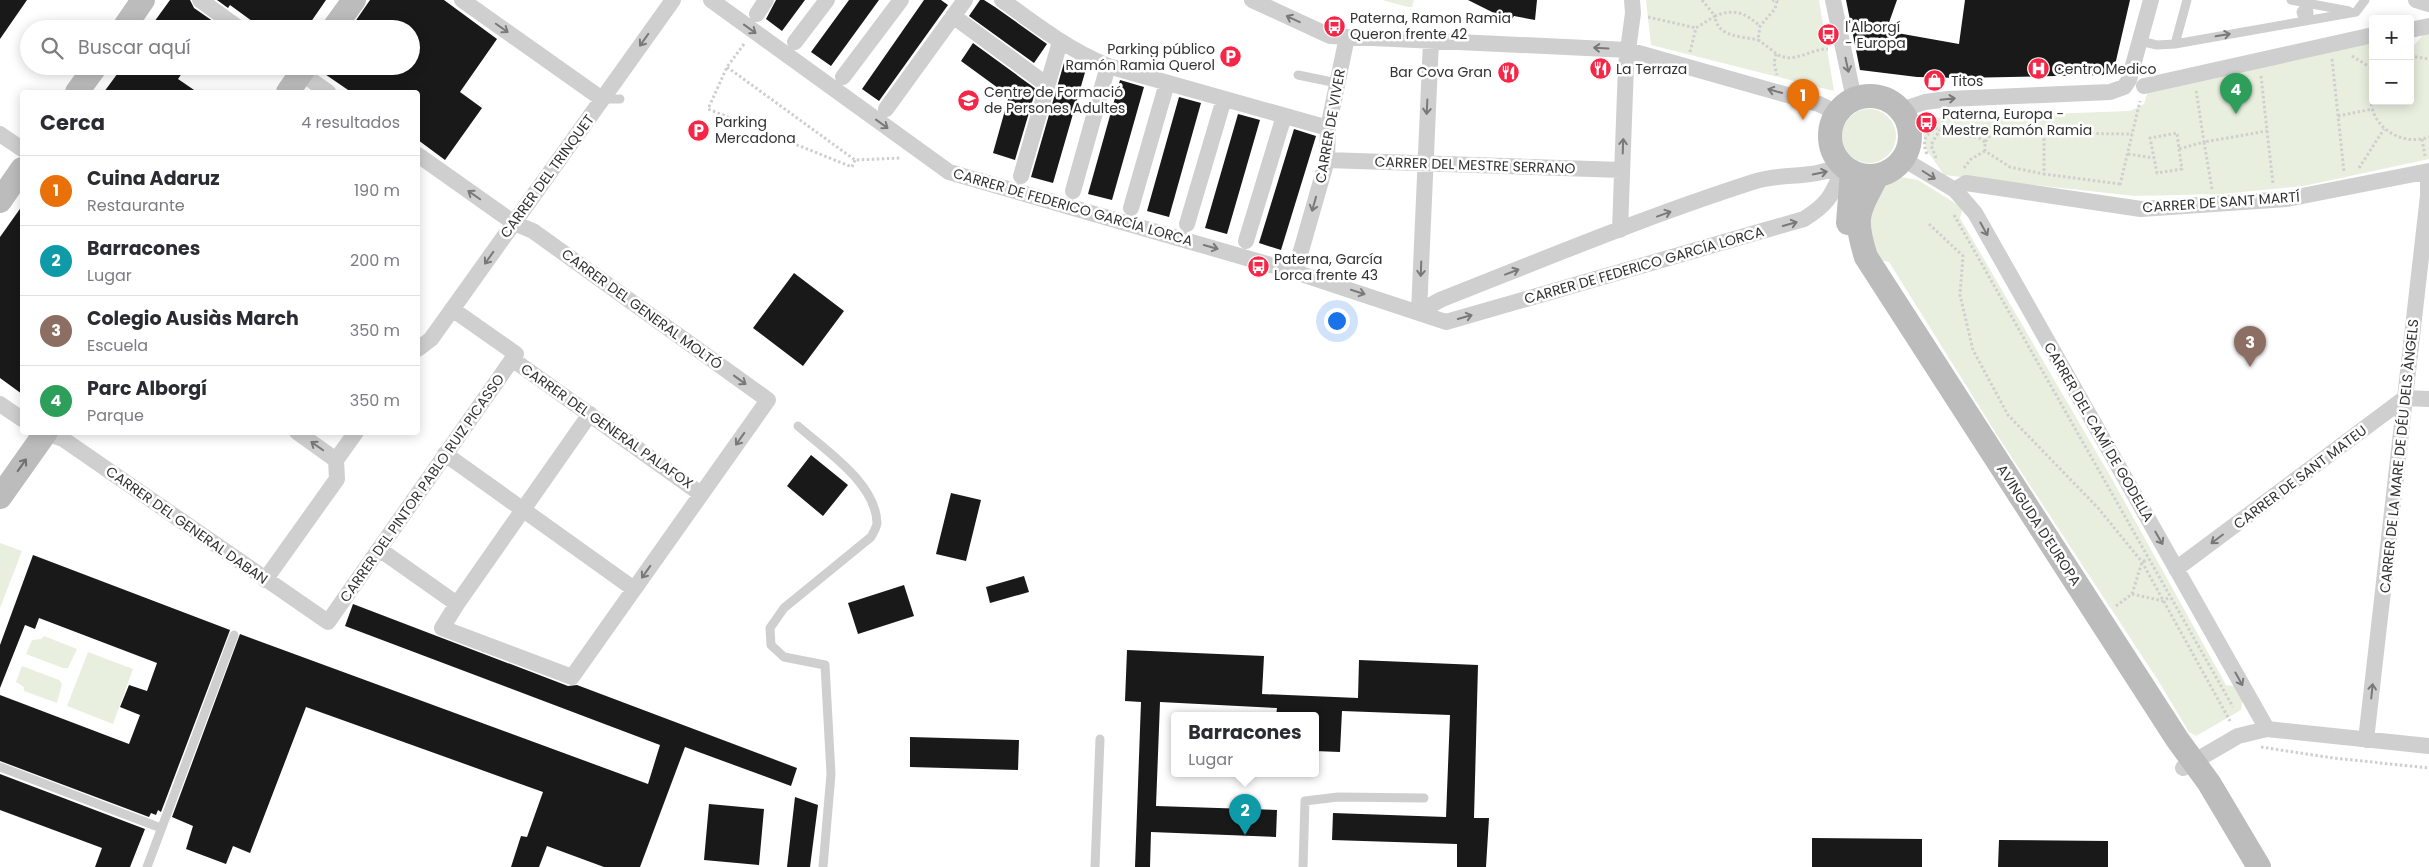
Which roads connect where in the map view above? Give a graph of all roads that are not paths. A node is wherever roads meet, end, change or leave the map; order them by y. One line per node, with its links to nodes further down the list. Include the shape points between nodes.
1 (143, 0): 25 (street)
2 (200, 0): 26 (street)
3 (354, 0): 27 (street)
4 (462, 0): 52 (street, one-way to 52)
5 (673, 0): 52 (street, CARRER DEL TRINQUET, one-way to 52)
6 (711, 0): 79 (street, CARRER DE FEDERICO GARCÍA LORCA, one-way to 79, via 949,172)
7 (766, 0): 23 (street)
8 (827, 0): 35 (street)
9 (901, 0): 43 (street)
10 (964, 0): 24 (street)
11 (1002, 0): 36 (street)
12 (1252, 0): 32 (street, one-way to 12, via 1330,36)
13 (1632, 0): 38 (street, via 1634,13)
14 (1833, 0): 53 (street, one-way to 53)
15 (2151, 0): 34 (street)
16 (2187, 0): 37 (lane)
17 (2291, 0): 20 (lane)
18 (2365, 0): 22 (lane)
19 (2416, 0): 21 (street)
20 (2307, 3): 22 (lane); 28 (lane, via 2309,13)
21 (2429, 4)
22 (2356, 12): 28 (lane)
23 (757, 14)
24 (953, 16): 46 (street); 55 (street)
25 (129, 20)
26 (228, 20)
27 (340, 20)
28 (2304, 21): 37 (lane, one-way to 28)
29 (2429, 26): 30 (street)
30 (2414, 29)
31 (2369, 36): 47 (street)
32 (1347, 37): 33 (street); 45 (street, CARRER DE VIVER)
33 (1431, 41): 38 (street, one-way to 33); 63 (street, one-way to 63)
34 (2140, 41): 37 (lane, via 2157,45); 54 (street, one-way to 34, via 2110,92 2124,87 2129,80)
35 (795, 42)
36 (1060, 42): 39 (street); 46 (street)
37 (2175, 44)
38 (1628, 50): 53 (street, one-way to 38, via 1819,104); 65 (street, one-way to 38)
39 (1108, 66): 44 (street); 71 (street)
40 (1298, 74): 45 (lane)
41 (89, 75): 48 (street)
42 (297, 75): 49 (street)
43 (843, 77)
44 (1166, 83): 51 (street); 74 (street)
45 (1338, 83): 57 (street, CARRER DE VIVER)
46 (1047, 85): 68 (street)
47 (2144, 86)
48 (78, 90)
49 (324, 90)
50 (620, 99): 52 (lane)
51 (1224, 99): 56 (street); 76 (street)
52 (602, 100): 75 (street, CARRER DEL TRINQUET)
53 (1850, 100): 54 (street, via 1866,96 1891,102); 64 (street, via 1830,134 1833,151)
54 (1902, 101): 61 (street, via 1910,134)
55 (886, 109)
56 (1284, 116): 57 (street); 78 (street)
57 (1328, 128): 62 (street, CARRER DE VIVER)
58 (0, 134): 59 (street)
59 (20, 148)
60 (420, 156): 75 (street, CARRER DEL GENERAL MOLTÓ, one-way to 60)
61 (1904, 159): 69 (street, via 1887,173); 70 (street, CARRER DEL CAMÍ DE GODELLA, one-way to 70)
62 (1327, 160): 63 (street, CARRER DEL MESTRE SERRANO); 79 (street, CARRER DE VIVER, one-way to 79)
63 (1425, 163): 65 (street, CARRER DEL MESTRE SERRANO); 81 (street, one-way to 81)
64 (1846, 168): 69 (street, via 1864,176); 77 (street, one-way to 64, via 1755,181 1817,175); 81 (street, CARRER DE FEDERICO GARCÍA LORCA, one-way to 64, via 1446,322 1804,219 1830,199); 110 (street, AVINGUDA D'EUROPA, via 1848,234 1858,261)
65 (1622, 170): 77 (street)
66 (20, 172): 73 (street)
67 (2428, 172): 70 (street, CARRER DE SANT MARTÍ, via 2275,200 2141,209 1966,183); 72 (street, CARRER DE LA MARE DE DÉU DELS ÀNGELS)
68 (1020, 176)
69 (1877, 176): 110 (street, AVINGUDA D'EUROPA, via 1858,211 1858,234 1866,257 2100,619)
70 (1954, 184): 100 (street, CARRER DEL CAMÍ DE GODELLA, one-way to 100, via 1975,213)
71 (1073, 191)
72 (2428, 196): 84 (street, CARRER DE LA MARE DE DÉU DELS ÀNGELS)
73 (0, 201)
74 (1131, 208)
75 (514, 223): 80 (street, CARRER DEL TRINQUET, one-way to 80); 96 (street, CARRER DEL GENERAL MOLTÓ, one-way to 96, via 533,232 768,400)
76 (1187, 224)
77 (1620, 230): 81 (street, one-way to 77, via 1440,300)
78 (1246, 241)
79 (1295, 272): 81 (street, CARRER DE FEDERICO GARCÍA LORCA, one-way to 81)
80 (452, 310): 82 (street, CARRER DEL TRINQUET, via 431,339); 83 (street, CARRER DEL GENERAL PALAFOX)
81 (1419, 312)
82 (420, 347)
83 (514, 357): 87 (street, CARRER DEL GENERAL PALAFOX); 94 (street, CARRER DEL PINTOR PABLO RUIZ PICASSO)
84 (2405, 398): 85 (street); 100 (street, CARRER DE SANT MATEU, one-way to 100); 108 (street, CARRER DE LA MARE DE DÉU DELS ÀNGELS, one-way to 84)
85 (2429, 399)
86 (0, 404): 88 (street)
87 (590, 414): 96 (street, CARRER DEL GENERAL PALAFOX); 98 (street)
88 (20, 418)
89 (798, 426): 115 (lane, via 860,481 871,502 877,524 871,537 784,608 770,628 770,645 784,656 825,665 831,774)
90 (43, 435): 97 (street, one-way to 90)
91 (49, 435): 101 (street, CARRER DEL GENERAL DABAN, via 63,440)
92 (301, 435): 95 (street, one-way to 92)
93 (354, 435): 95 (street)
94 (445, 454): 98 (street); 99 (street, CARRER DEL PINTOR PABLO RUIZ PICASSO)
95 (336, 460): 101 (street, via 337,479)
96 (701, 494): 102 (street, one-way to 102)
97 (0, 497)
98 (523, 510): 102 (street); 103 (street)
99 (379, 549): 103 (street); 104 (street, CARRER DEL PINTOR PABLO RUIZ PICASSO)
100 (2176, 569): 106 (street, CARRER DEL CAMÍ DE GODELLA, one-way to 106)
101 (265, 580): 104 (street, CARRER DEL GENERAL DABAN)
102 (634, 589): 103 (street, via 572,677 442,628)
103 (457, 604)
104 (328, 622)
105 (234, 635): 113 (lane)
106 (2252, 732): 108 (street); 110 (street)
107 (1100, 739): 116 (lane)
108 (2366, 740): 109 (street)
109 (2429, 746)
110 (2188, 765): 118 (street, AVINGUDA D'EUROPA); 119 (street, AVINGUDA D'EUROPA, via 2209,784)
111 (0, 767): 113 (lane)
112 (1424, 798): 117 (lane, via 1338,797 1305,802)
113 (161, 828): 114 (lane)
114 (147, 867)
115 (823, 867)
116 (1095, 867)
117 (1303, 867)
118 (2242, 867)
119 (2258, 867)

